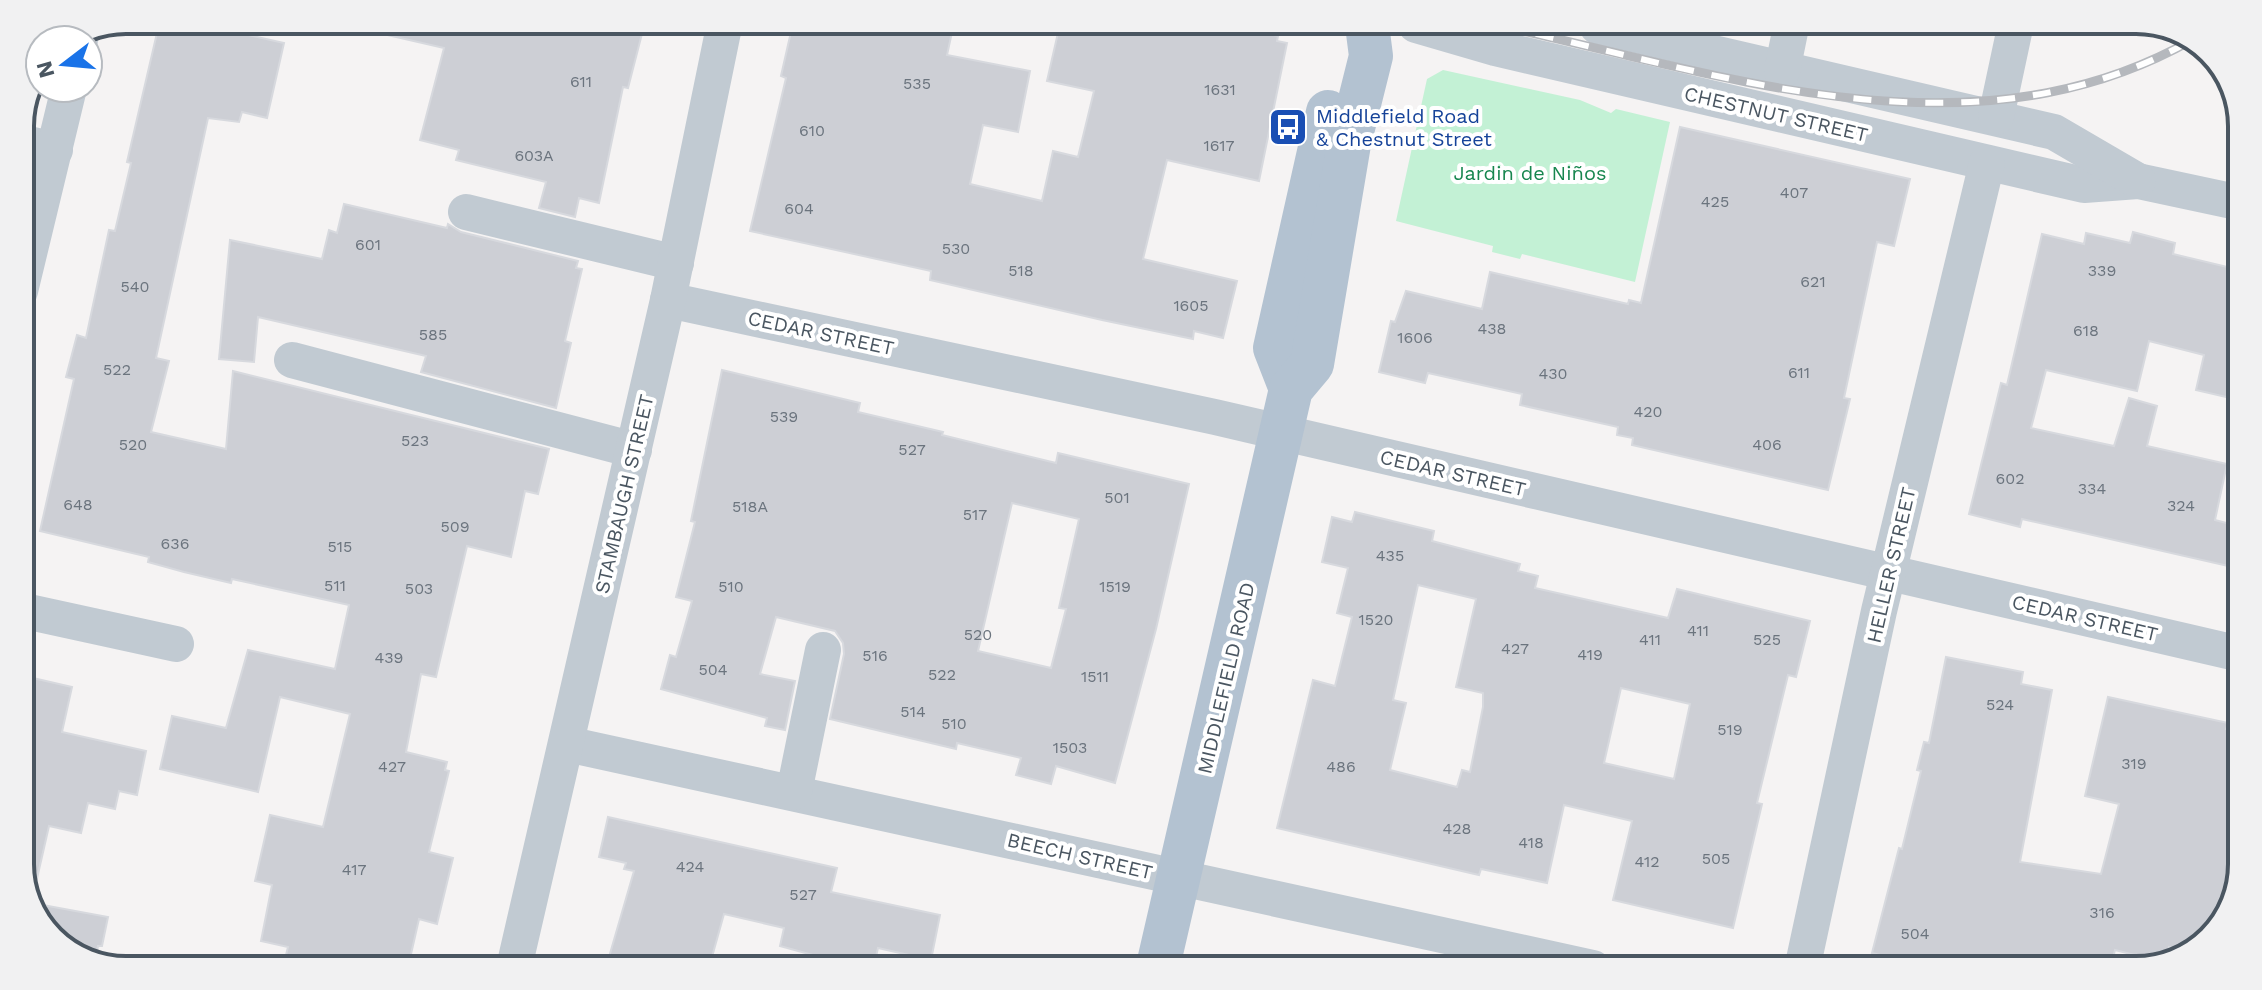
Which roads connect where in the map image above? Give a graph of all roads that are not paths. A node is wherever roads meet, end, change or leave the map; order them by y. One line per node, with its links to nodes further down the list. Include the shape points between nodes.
1 (723, 34): 18 (street, STAMBAUGH STREET)
2 (1351, 34): 21 (main road, via 1343,46 1275,348)
3 (1368, 34): 21 (main road, MIDDLEFIELD ROAD, via 1371,56 1349,144 1312,364)
4 (1447, 34): 13 (street, CHESTNUT STREET)
5 (1630, 34): 8 (street, CHESTNUT STREET)
6 (1790, 34): 8 (street)
7 (2014, 34): 10 (street)
8 (1782, 71): 10 (street, CHESTNUT STREET)
9 (65, 104): 12 (street)
10 (1996, 117): 14 (street, CHESTNUT STREET, via 2054,132)
11 (34, 145): 12 (street)
12 (55, 150): 17 (street)
13 (1987, 163): 14 (street, CHESTNUT STREET, via 2084,185); 24 (street, HELLER STREET)
14 (2138, 181): 15 (street, CHESTNUT STREET)
15 (2228, 200)
16 (466, 212): 18 (street)
17 (34, 235)
18 (676, 263): 19 (street, STAMBAUGH STREET)
19 (668, 300): 22 (street, CEDAR STREET); 23 (street, STAMBAUGH STREET)
20 (292, 360): 23 (street)
21 (1291, 389): 22 (main road, MIDDLEFIELD ROAD)
22 (1282, 435): 24 (street, CEDAR STREET); 31 (main road, MIDDLEFIELD ROAD)
23 (634, 450): 29 (street, STAMBAUGH STREET)
24 (1888, 573): 28 (street, CEDAR STREET); 35 (street, HELLER STREET)
25 (34, 613): 26 (street)
26 (176, 644)
27 (823, 650): 30 (street)
28 (2228, 651)
29 (567, 744): 30 (street, BEECH STREET); 32 (street, STAMBAUGH STREET)
30 (794, 792): 31 (street, BEECH STREET)
31 (1179, 878): 33 (main road, MIDDLEFIELD ROAD); 34 (street, BEECH STREET)
32 (517, 956)
33 (1160, 956)
34 (1538, 956)
35 (1805, 956)

